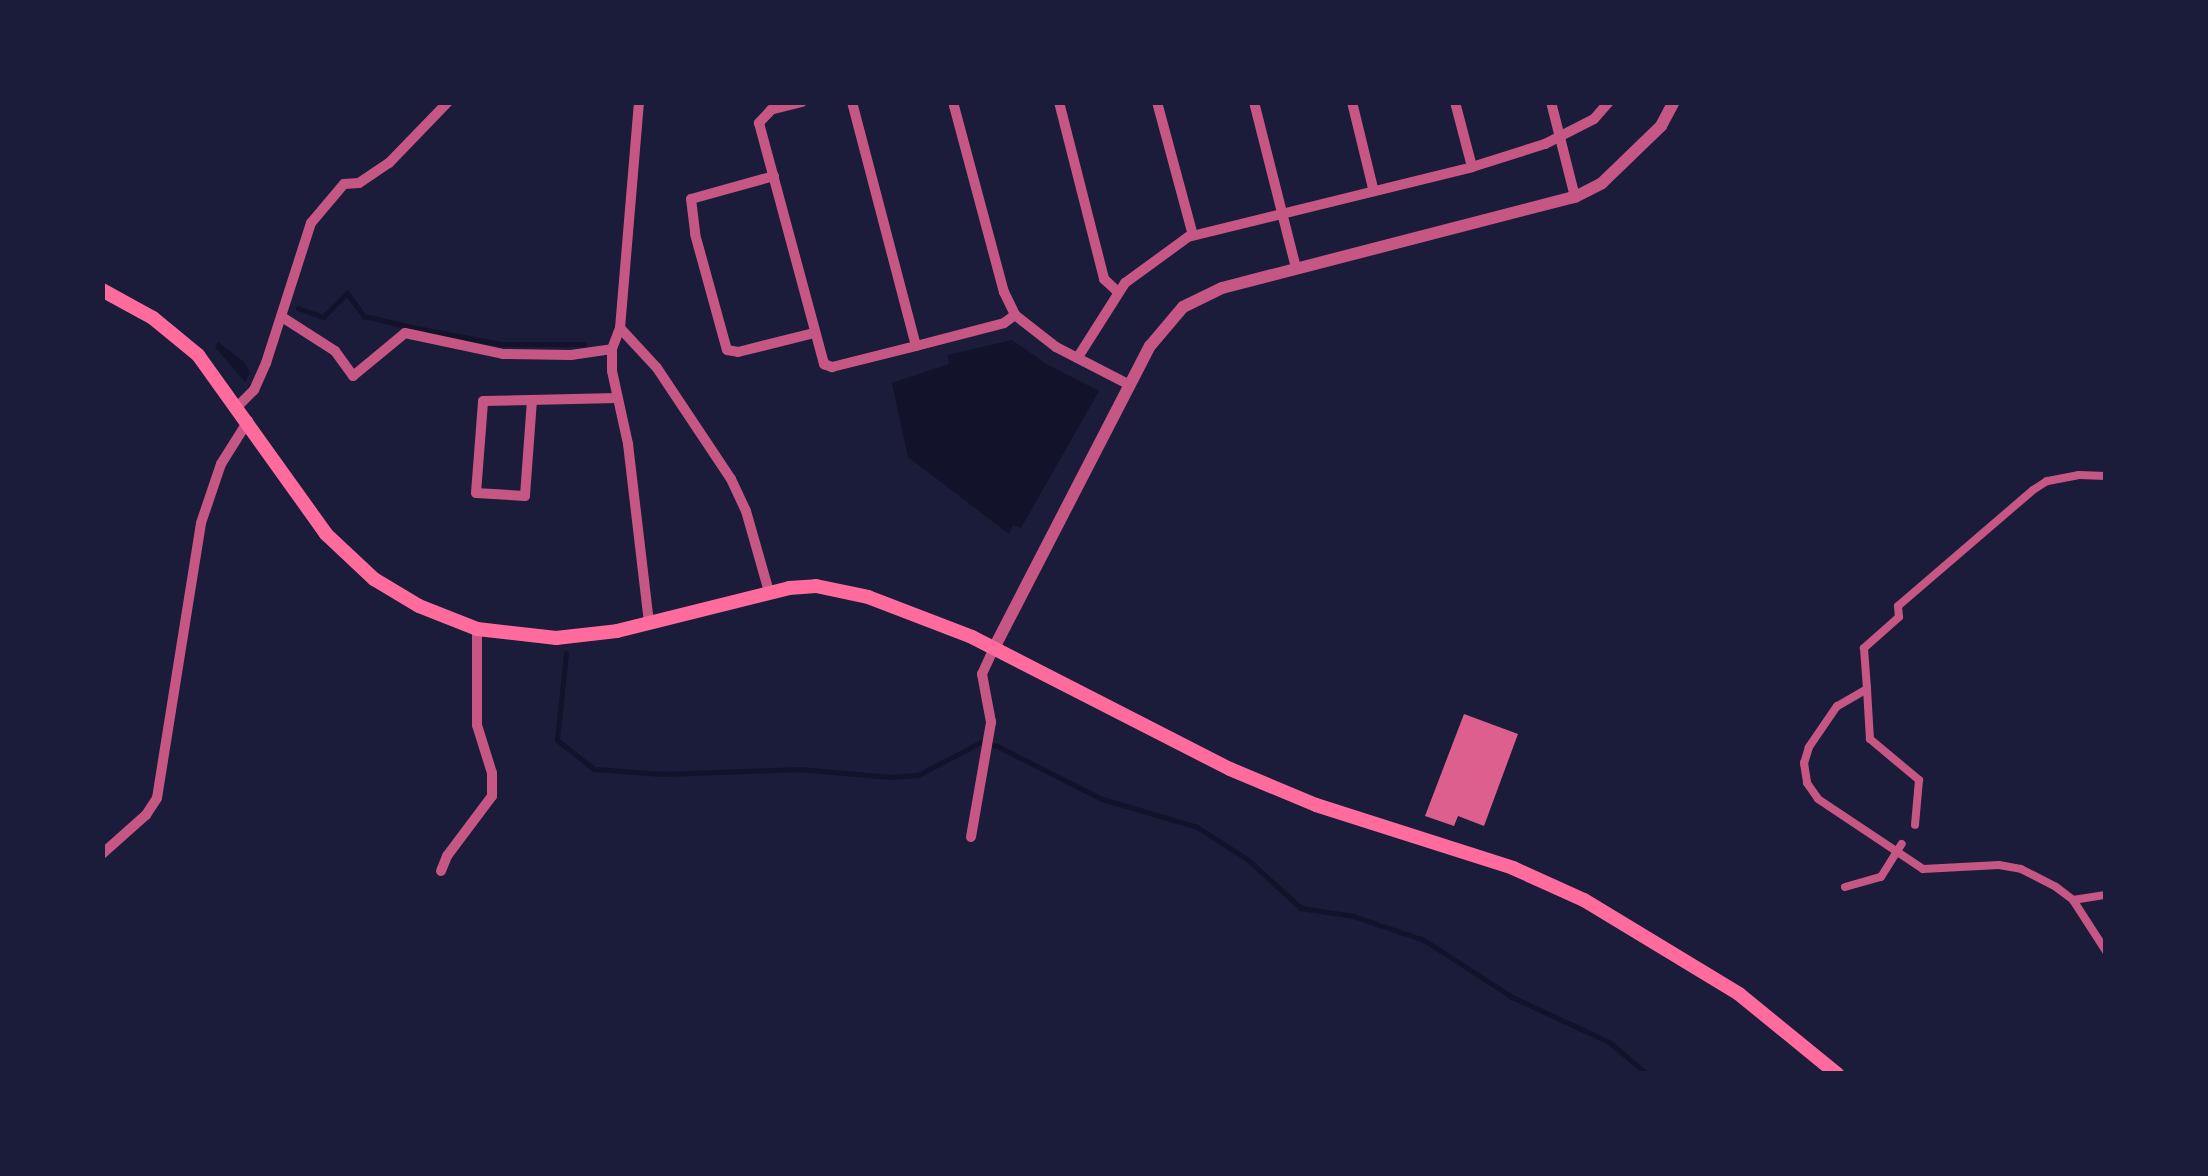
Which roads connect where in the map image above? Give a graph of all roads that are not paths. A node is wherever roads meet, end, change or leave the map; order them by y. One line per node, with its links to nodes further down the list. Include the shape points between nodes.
1 (448, 102): 25 (street, via 389,163 328,198 312,222)
2 (639, 102): 26 (street)
3 (802, 102): 16 (street, via 760,118)
4 (852, 102): 28 (street)
5 (953, 102): 24 (street)
6 (1060, 102): 23 (street, via 1104,279)
7 (1157, 102): 20 (street)
8 (1254, 102): 19 (street)
9 (1352, 102): 17 (street)
10 (1454, 102): 15 (street)
11 (1550, 102): 14 (street)
12 (1609, 102): 14 (street)
13 (1674, 102): 18 (street, via 1661,126 1602,183)
14 (1559, 138): 15 (street); 18 (street)
15 (1472, 167): 17 (street)
16 (774, 176): 27 (street); 27 (street, via 691,200 704,271 731,353)
17 (1373, 188): 19 (street)
18 (1575, 197): 21 (street)
19 (1282, 212): 20 (street); 21 (street)
20 (1193, 235): 23 (street, via 1138,270)
21 (1296, 268): 31 (street, via 1222,288 1183,307 1150,346)
22 (102, 290): 34 (main road, via 183,341)
23 (1118, 292): 30 (street)
24 (1015, 315): 28 (street); 30 (street)
25 (282, 317): 29 (street, via 323,340 353,376 405,333 503,354); 34 (street, via 254,390)
26 (620, 328): 29 (street); 37 (street, via 657,368 731,479)
27 (814, 333): 28 (street, via 828,367)
28 (916, 346)
29 (612, 349): 32 (street)
30 (1078, 358): 31 (street)
31 (1130, 385): 40 (street)
32 (617, 398): 33 (street); 38 (street)
33 (532, 400): 33 (street, via 483,401 476,492 525,496)
34 (238, 406): 35 (main road)
35 (248, 421): 39 (main road, via 339,549 400,596); 45 (street, via 221,464 201,523 157,798)
36 (2106, 476): 41 (street, via 2047,482 1990,524 1898,606 1899,617 1864,648)
37 (769, 592): 38 (main road); 40 (main road, via 816,586 849,592)
38 (648, 624): 39 (main road, via 556,638)
39 (477, 629): 46 (street, via 477,726 492,796)
40 (994, 648): 43 (street, via 982,674 991,722); 51 (main road, via 1230,769 1316,805 1513,868 1584,900 1752,1002)
41 (1867, 689): 42 (street, via 1870,739 1919,780); 44 (street, via 1834,711 1808,747 1804,773 1818,799)
42 (1915, 825)
43 (971, 837)
44 (1899, 847): 47 (street, via 1881,877); 49 (street, via 1924,870 2021,869)
45 (102, 854)
46 (441, 871)
47 (1844, 887)
48 (2106, 896): 49 (street)
49 (2073, 900): 50 (street)
50 (2106, 951)
51 (1838, 1074)

